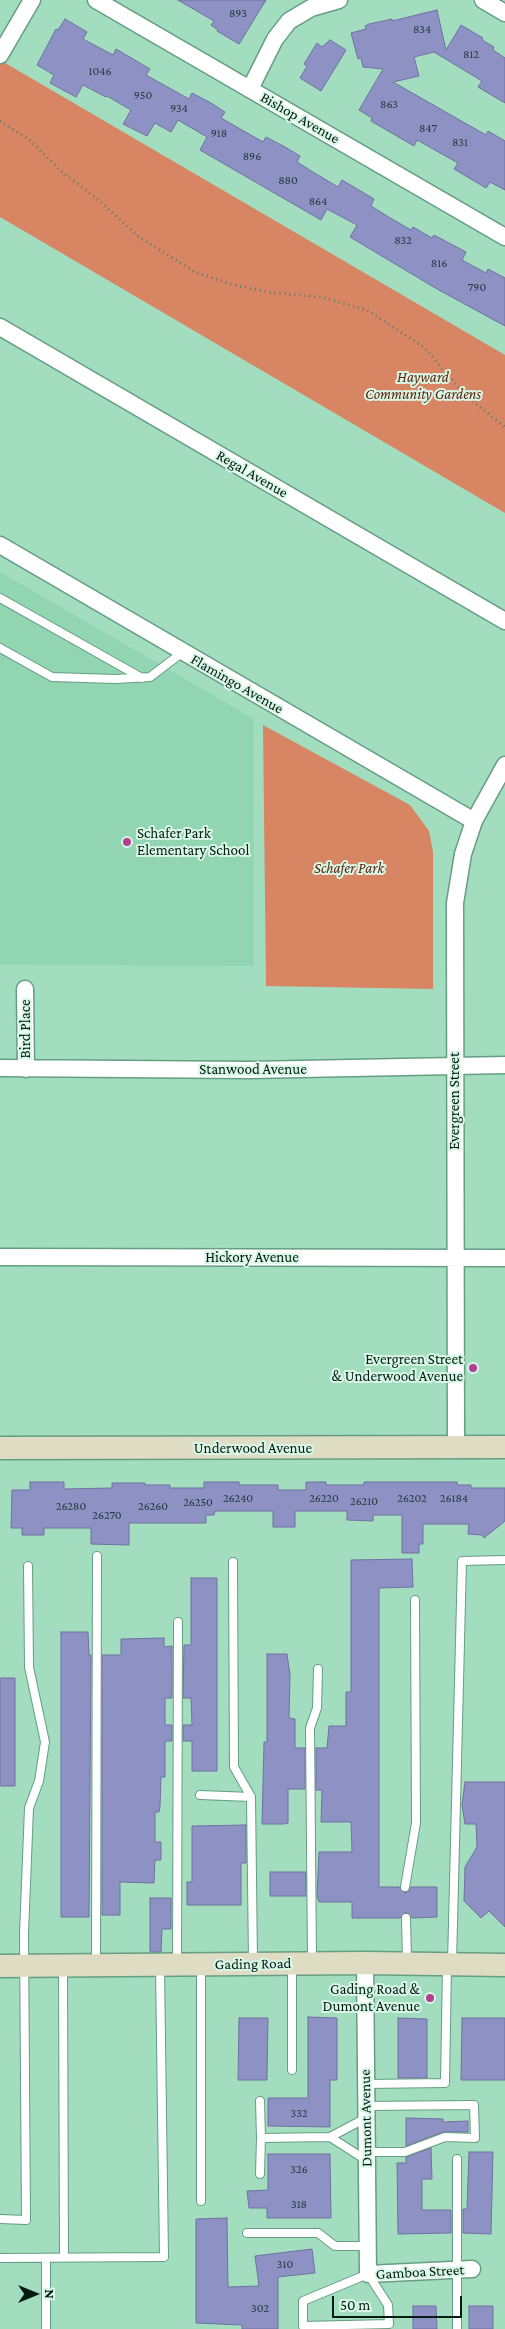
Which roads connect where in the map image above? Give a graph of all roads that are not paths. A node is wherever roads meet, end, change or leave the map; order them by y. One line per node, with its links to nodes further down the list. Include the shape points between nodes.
1 (32, 0): 6 (street)
2 (96, 0): 7 (street, Bishop Avenue)
3 (339, 0): 7 (street, via 311,8 290,21 275,39)
4 (483, 0): 5 (street)
5 (505, 13)
6 (0, 55)
7 (250, 89): 8 (street, Bishop Avenue)
8 (505, 237)
9 (0, 327): 12 (street, Regal Avenue)
10 (1, 550): 14 (street, Flamingo Avenue)
11 (0, 598): 15 (lane)
12 (505, 621)
13 (0, 648): 15 (lane, via 52,677)
14 (183, 652): 15 (lane, via 150,677); 17 (street, Flamingo Avenue)
15 (142, 678)
16 (505, 765): 17 (street, Evergreen Street)
17 (474, 821): 20 (street, Evergreen Street, via 463,854 455,903)
18 (25, 989): 22 (street, Bird Place)
19 (505, 1065): 20 (street, Stanwood Avenue)
20 (454, 1066): 22 (street, Stanwood Avenue, via 250,1070); 24 (street, Evergreen Street)
21 (0, 1068): 22 (street, Stanwood Avenue)
22 (26, 1069)
23 (0, 1257): 24 (street, Hickory Avenue)
24 (455, 1258): 25 (street, Hickory Avenue); 26 (street, Evergreen Street)
25 (505, 1258)
26 (456, 1447): 27 (street, Underwood Avenue); 28 (street, Underwood Avenue)
27 (0, 1448)
28 (505, 1448)
29 (96, 1556): 48 (lane)
30 (505, 1560): 46 (lane, via 462,1561)
31 (233, 1562): 37 (lane, via 234,1767)
32 (28, 1566): 50 (lane, via 28,1667 45,1742 39,1781 29,1808)
33 (415, 1600): 38 (lane, via 416,1823)
34 (178, 1622): 43 (lane)
35 (318, 1669): 40 (lane, via 317,1708 310,1728)
36 (200, 1795): 37 (lane)
37 (251, 1797): 45 (lane)
38 (405, 1887)
39 (406, 1918): 42 (lane)
40 (302, 1963): 41 (street, Gading Road); 45 (street, Gading Road); 52 (lane)
41 (365, 1963): 42 (street, Gading Road); 53 (street, Dumont Avenue)
42 (407, 1963): 46 (street, Gading Road)
43 (169, 1964): 44 (street, Gading Road); 48 (street, Gading Road); 67 (lane, via 164,2257)
44 (201, 1964): 45 (street, Gading Road); 61 (lane)
45 (253, 1964)
46 (450, 1964): 47 (street, Gading Road); 53 (lane, via 445,2083)
47 (505, 1964)
48 (96, 1965): 51 (street, Gading Road)
49 (0, 1966): 50 (street, Gading Road)
50 (23, 1966): 51 (street, Gading Road); 62 (lane, via 26,2220)
51 (62, 1966): 67 (lane)
52 (292, 2070)
53 (366, 2084): 55 (street, Dumont Avenue)
54 (260, 2101): 57 (lane)
55 (366, 2112): 56 (lane); 58 (street, Dumont Avenue); 58 (lane, via 474,2105 475,2138 445,2137 405,2152)
56 (330, 2137): 57 (lane); 58 (lane)
57 (262, 2138): 60 (lane)
58 (367, 2156): 64 (street, Dumont Avenue)
59 (457, 2159): 68 (lane)
60 (260, 2174)
61 (201, 2201)
62 (0, 2219)
63 (247, 2233): 64 (lane, via 318,2233 335,2246)
64 (368, 2246): 69 (street, Dumont Avenue)
65 (0, 2258): 66 (lane)
66 (46, 2258): 67 (lane); 70 (lane)
67 (64, 2258)
68 (464, 2269): 69 (street, Gamboa Street); 71 (lane)
69 (368, 2274): 69 (lane, via 303,2301 303,2326 389,2324 388,2305)
70 (46, 2329)
71 (457, 2329)

